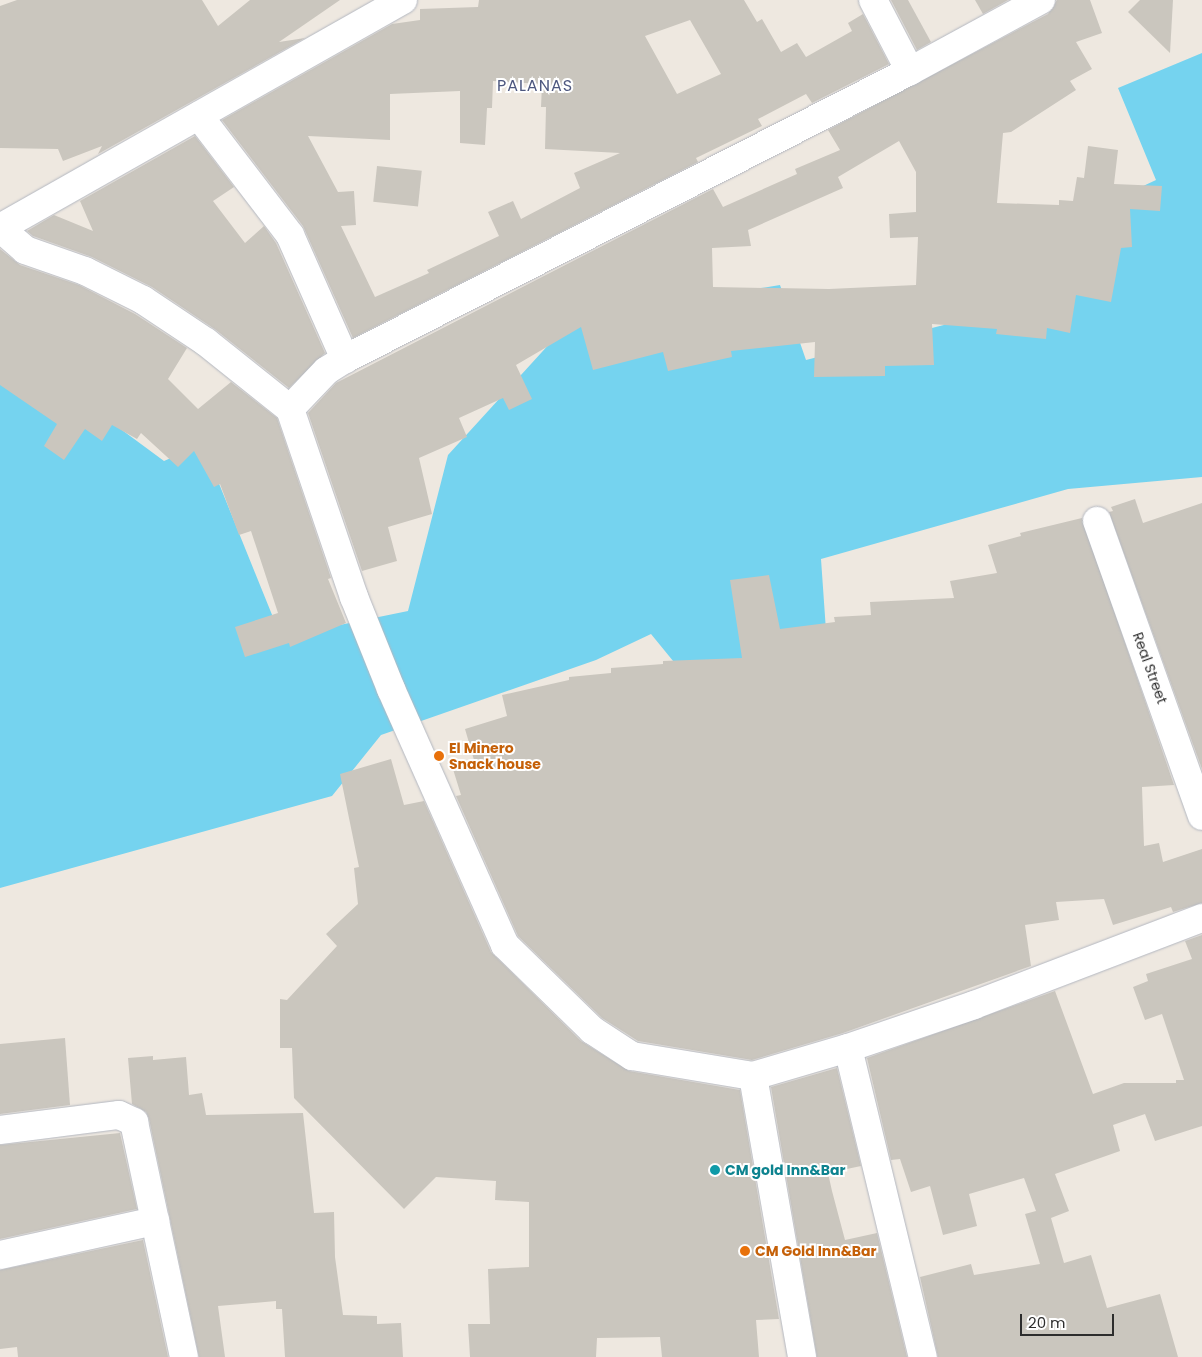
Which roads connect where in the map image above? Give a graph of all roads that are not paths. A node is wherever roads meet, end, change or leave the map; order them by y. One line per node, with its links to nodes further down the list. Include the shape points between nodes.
1 (403, 0): 5 (street)
2 (873, 0): 4 (street)
3 (1041, 0): 4 (street)
4 (910, 71): 7 (street)
5 (199, 116): 6 (street); 7 (street, via 290,235)
6 (0, 228): 8 (street, via 25,250 85,271 143,300 206,342)
7 (345, 359): 8 (street, via 326,371)
8 (290, 409): 13 (street, via 354,597 421,762 505,945 592,1030 632,1056)
9 (1097, 521): 10 (street, Real Street)
10 (1202, 816)
11 (1202, 918): 12 (street, via 974,1005)
12 (848, 1048): 13 (street); 19 (street)
13 (753, 1076): 18 (street)
14 (0, 1130): 15 (street, via 119,1115 134,1122)
15 (155, 1221): 16 (street); 17 (street)
16 (0, 1255)
17 (184, 1357)
18 (802, 1357)
19 (924, 1357)

